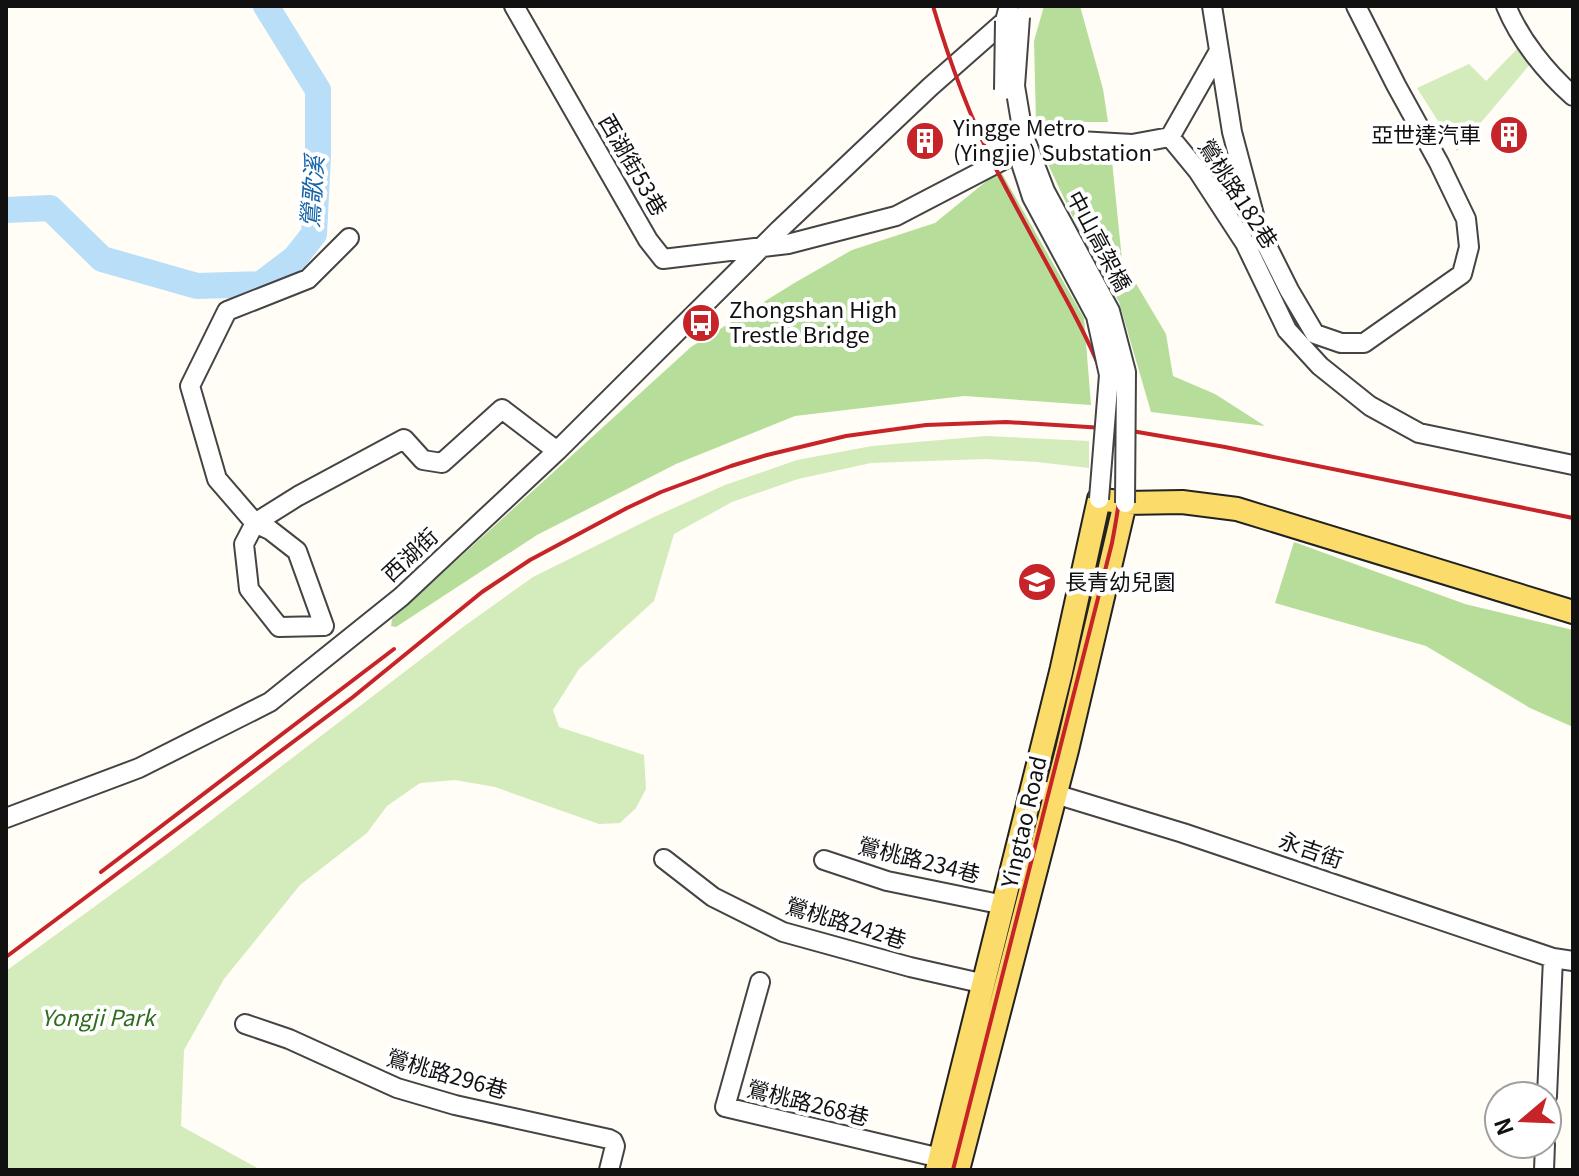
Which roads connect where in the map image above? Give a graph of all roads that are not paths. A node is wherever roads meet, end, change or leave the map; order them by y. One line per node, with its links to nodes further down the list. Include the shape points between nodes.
1 (514, 6): 10 (street, 西湖街53巷, via 663,259)
2 (1212, 6): 6 (street)
3 (1356, 6): 6 (street, via 1466,219 1469,247 1462,274 1364,343 1341,343 1315,334 1257,226 1232,132)
4 (1506, 6): 7 (street, via 1551,76)
5 (1015, 12): 10 (street, 西湖街); 13 (street, 中山高架橋, bridge, via 1004,87 1013,142 1032,197 1096,316 1109,375); 14 (street, 中山高架橋, bridge, via 1015,86 1023,134 1045,191 1110,311 1126,372)
6 (1219, 51): 8 (street)
7 (1573, 96)
8 (1170, 137): 10 (street, 鶯桃路182巷, via 1132,144 1040,141 896,216); 12 (street, 鶯桃路182巷, via 1245,243 1287,330 1320,366 1370,406 1419,433)
9 (349, 238): 15 (street, via 308,279 227,311 190,386 217,479)
10 (762, 247): 11 (street, 西湖街)
11 (557, 451): 15 (street, via 502,409 442,463 423,460 404,439); 19 (street, 西湖街, via 401,597 270,702 139,768)
12 (1573, 465)
13 (1099, 499): 14 (main road); 17 (main road, Yingtao Road)
14 (1125, 503): 16 (main road, via 1182,502 1237,509); 18 (main road, Yingtao Road)
15 (255, 523): 15 (street, via 244,544 249,589 279,627 324,626 297,551)
16 (1573, 612)
17 (1032, 787): 18 (street, 永吉街); 22 (main road, Yingtao Road)
18 (1054, 794): 23 (street, 永吉街); 29 (main road, Yingtao Road)
19 (6, 818)
20 (664, 859): 26 (street, 鶯桃路242巷, via 713,897 783,932)
21 (824, 860): 22 (street, 鶯桃路234巷, via 887,881)
22 (1004, 905): 26 (main road, Yingtao Road)
23 (1553, 958): 24 (street, 永吉街); 28 (street)
24 (1573, 961)
25 (760, 982): 29 (street, 鶯桃路268巷, via 725,1107)
26 (985, 984): 29 (main road, Yingtao Road)
27 (245, 1024): 30 (street, 鶯桃路296巷, via 397,1088 609,1139 615,1146)
28 (1548, 1080)
29 (949, 1165)
30 (609, 1170)

